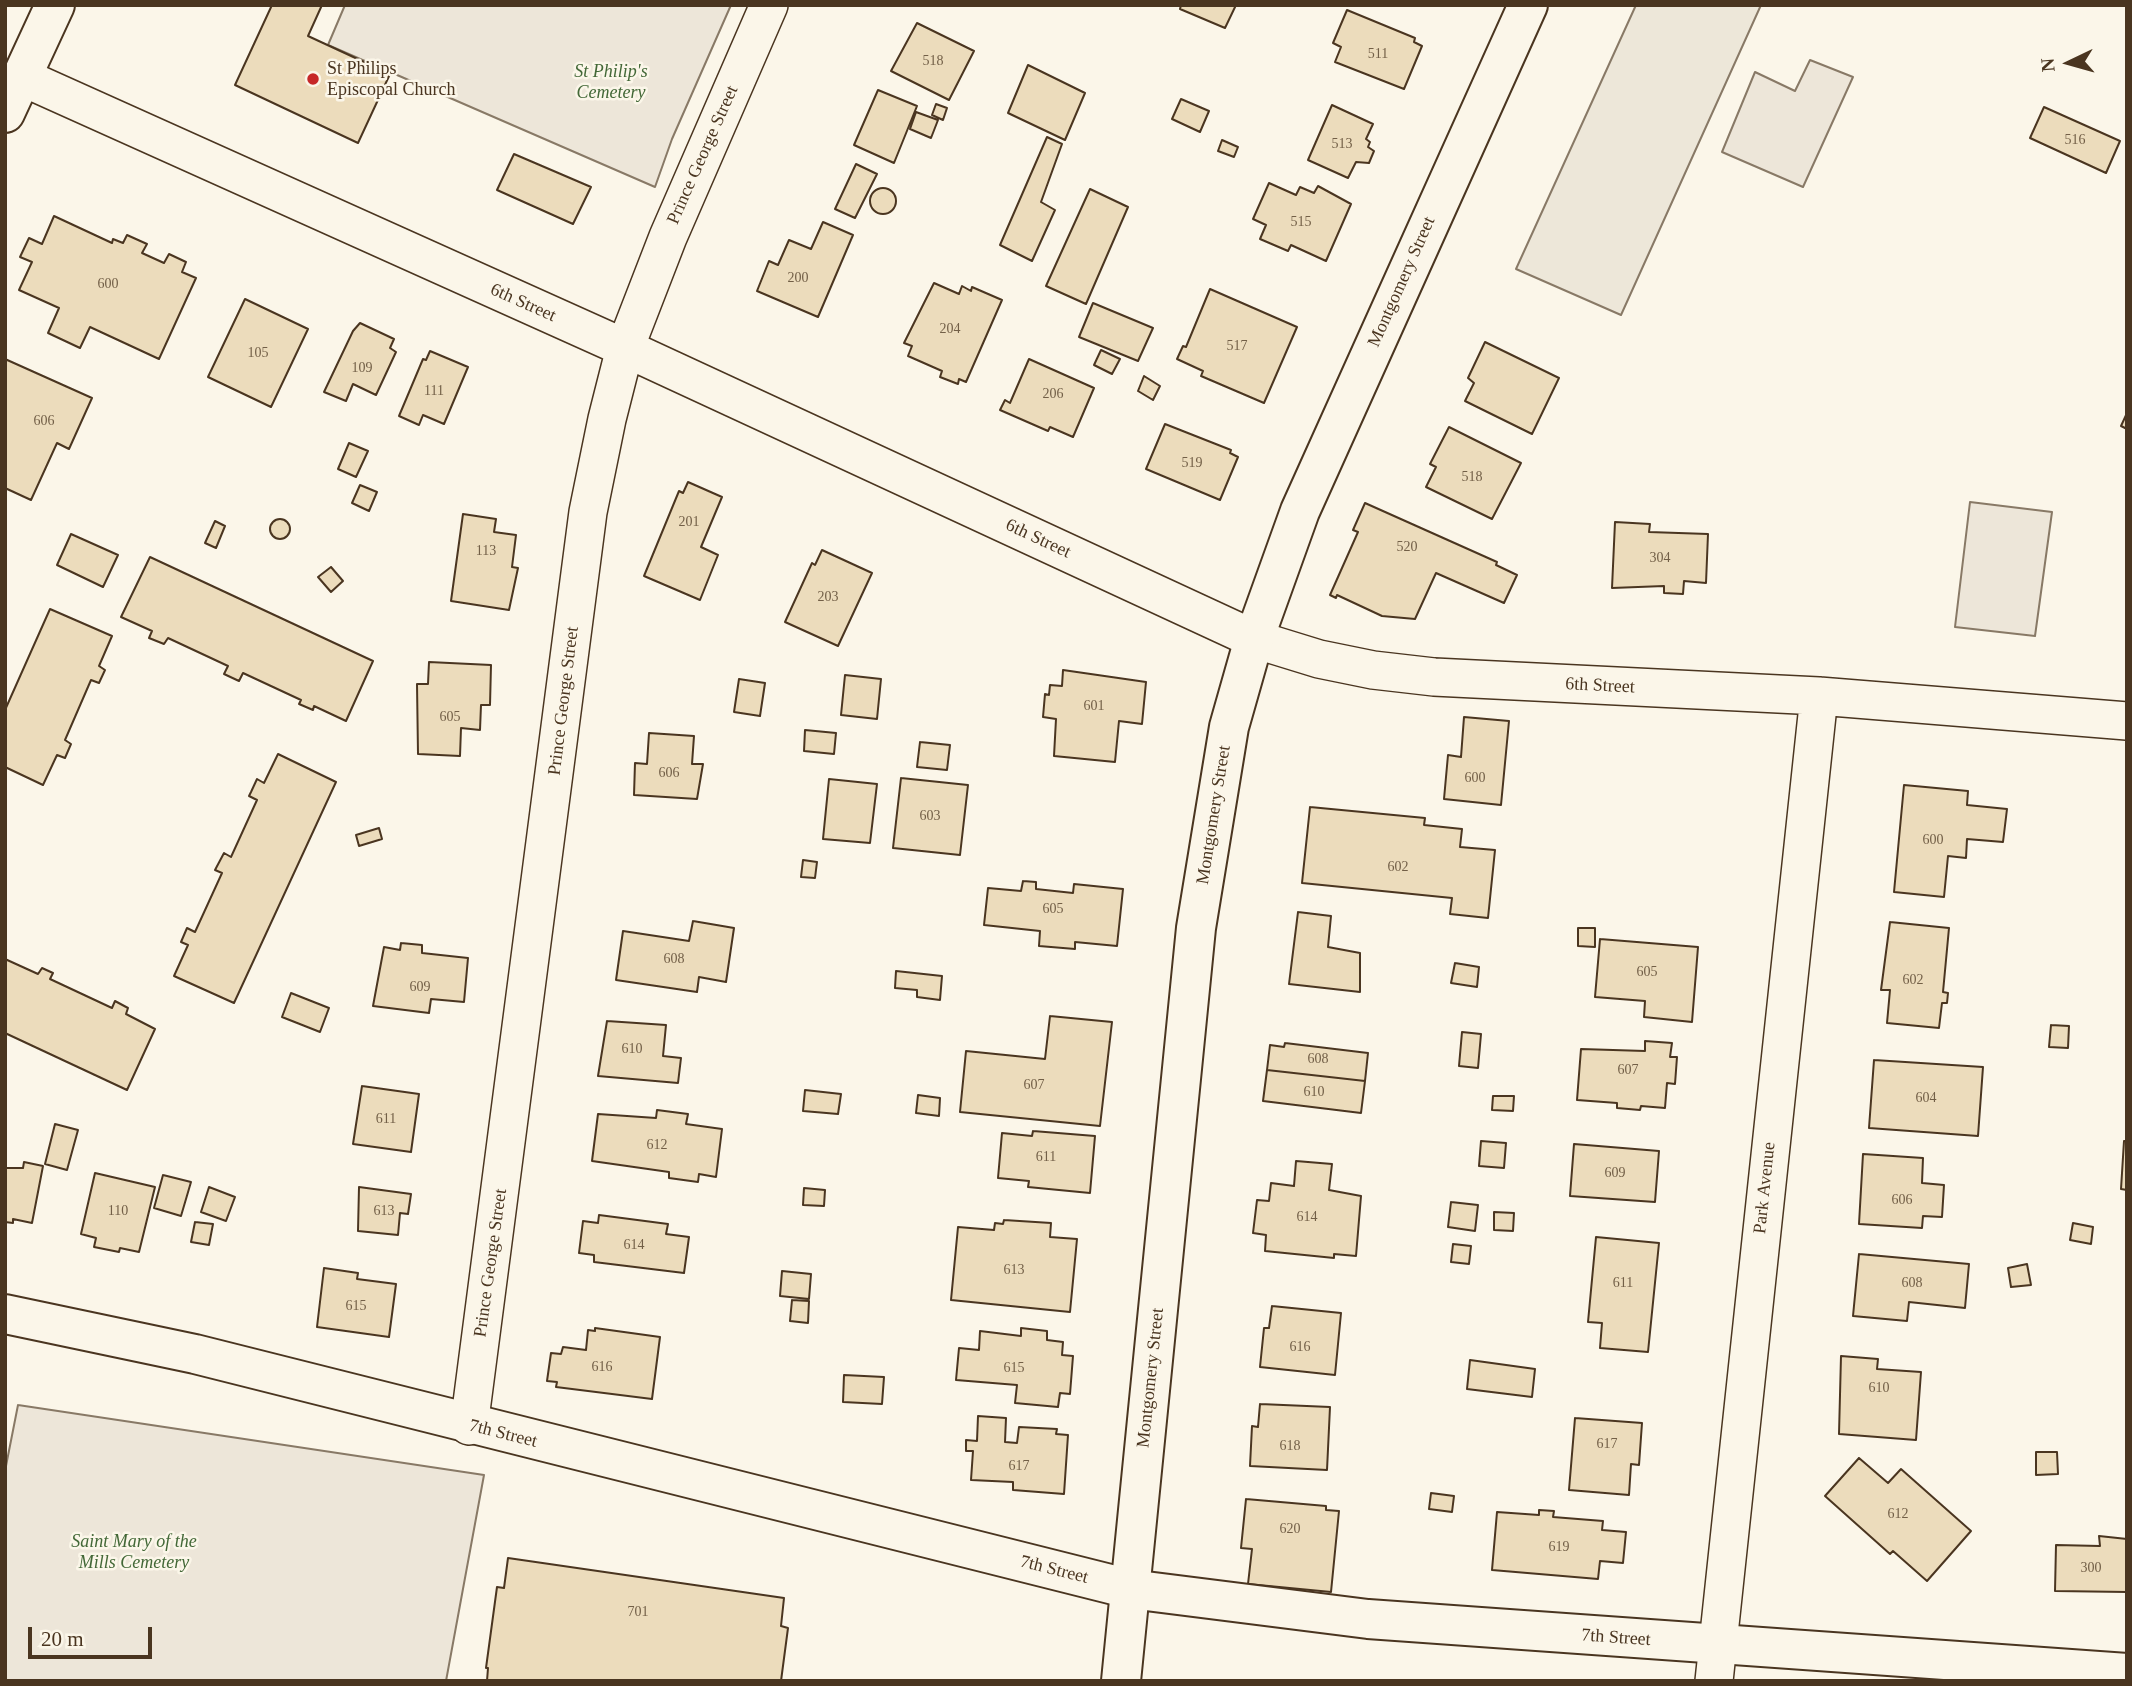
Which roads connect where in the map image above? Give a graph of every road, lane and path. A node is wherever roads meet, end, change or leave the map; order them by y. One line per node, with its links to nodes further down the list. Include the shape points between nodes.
1 (55, 5): 4 (main road)
2 (769, 5): 6 (street, Prince George Street, via 667,237)
3 (1528, 5): 7 (main road, Montgomery Street, via 1300,511)
4 (22, 77): 5 (main road); 6 (street, 6th Street)
5 (5, 113)
6 (625, 348): 7 (street, 6th Street); 11 (street, Prince George Street, via 589,512)
7 (1254, 639): 8 (street, 6th Street, via 1319,659 1434,677); 12 (main road, Montgomery Street, via 1229,727 1196,928)
8 (1819, 696): 9 (street, 6th Street); 13 (street, Park Avenue)
9 (2127, 721)
10 (5, 1314): 11 (main road, 7th Street, via 195,1354)
11 (469, 1426): 12 (main road, 7th Street)
12 (1130, 1589): 13 (main road, 7th Street); 15 (main road, Montgomery Street)
13 (1716, 1663): 14 (main road, 7th Street)
14 (2127, 1673)
15 (1121, 1681)

